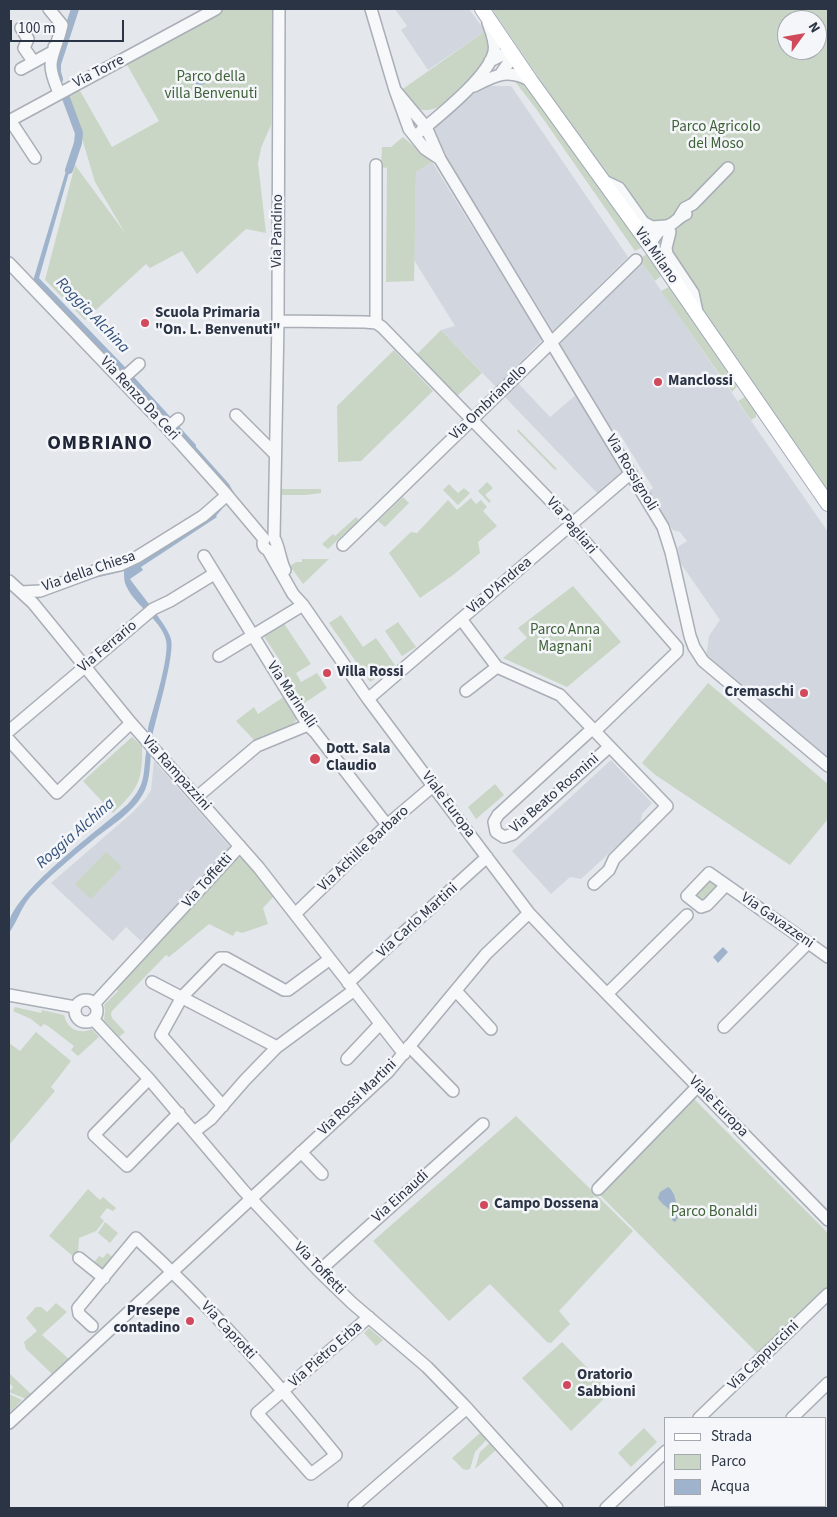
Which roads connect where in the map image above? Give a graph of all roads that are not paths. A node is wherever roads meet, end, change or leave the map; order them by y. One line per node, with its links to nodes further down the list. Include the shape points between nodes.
1 (49, 9): 7 (street)
2 (216, 9): 6 (street, Via Torre)
3 (279, 9): 33 (street, Via Pandino)
4 (371, 9): 16 (street, Via Rossignoli)
5 (483, 10): 9 (main road, Via Milano); 11 (street, via 492,33 494,51)
6 (204, 12): 17 (street, Via Torre)
7 (60, 22): 10 (street, via 54,51); 17 (street, via 59,40 51,66)
8 (21, 28): 10 (street, via 28,39 24,48)
9 (512, 53): 11 (street); 13 (street); 14 (main road, Via Milano)
10 (33, 61): 12 (street)
11 (490, 61): 15 (street)
12 (21, 69)
13 (500, 75): 14 (street, via 512,73); 15 (street)
14 (531, 82): 27 (main road, Via Milano)
15 (470, 88): 18 (street)
16 (395, 90): 19 (street, Via Rossignoli); 22 (street, Via Rossignoli)
17 (59, 93): 20 (street, Via Torre)
18 (451, 104): 19 (street, via 428,114); 21 (street)
19 (409, 108): 21 (street, Via Rossignoli)
20 (10, 121): 23 (street)
21 (426, 126): 22 (street); 24 (street, Via Rossignoli)
22 (414, 137): 24 (street, Via Rossignoli, via 425,150)
23 (35, 158)
24 (440, 159): 35 (street, Via Rossignoli)
25 (376, 166): 34 (street)
26 (728, 168): 28 (street, via 692,204 689,212)
27 (602, 180): 28 (street, via 620,188 643,222 652,227); 29 (main road, Via Milano)
28 (672, 224): 29 (street, via 655,235); 32 (street, via 667,254 693,293)
29 (650, 246): 32 (main road, Via Milano)
30 (636, 260): 35 (street, Via Ombrianello)
31 (9, 263): 39 (street, Via Renzo Da Ceri, via 128,373)
32 (698, 316): 43 (main road, Via Milano)
33 (278, 321): 34 (street); 40 (street, Via Pandino)
34 (376, 323): 38 (street, Via Pagliari)
35 (551, 342): 38 (street, Via Ombrianello); 41 (street, Via Rossignoli)
36 (236, 415): 40 (street)
37 (178, 418): 39 (street)
38 (472, 420): 44 (street, Via Pagliari); 46 (street, Via Ombrianello)
39 (167, 428): 42 (street, Via Renzo Da Ceri, via 209,466)
40 (275, 454): 45 (street, Via Pandino)
41 (631, 472): 44 (street, Via D'Andrea); 65 (street, Via Rossignoli, via 668,539 690,636 702,661)
42 (227, 494): 45 (street, Via Renzo Da Ceri); 50 (street, Via della Chiesa, via 202,516 122,570 40,591)
43 (828, 504)
44 (573, 524): 52 (street, Via D'Andrea); 61 (street, Via Pagliari, via 678,652)
45 (271, 543): 51 (street, Viale Europa)
46 (343, 545)
47 (204, 556): 48 (street, Via Marinelli)
48 (214, 574): 53 (street, Via Marinelli); 55 (street, Via Ferrario, via 157,606)
49 (9, 581): 50 (street, Via Rampazzini)
50 (21, 592): 55 (street, Via Rampazzini)
51 (303, 605): 53 (street); 58 (street, Viale Europa)
52 (461, 619): 56 (street); 58 (street, Via D'Andrea)
53 (252, 636): 54 (street); 60 (street, Via Marinelli)
54 (219, 656)
55 (85, 666): 59 (street, Via Rampazzini); 62 (street, Via Ferrario)
56 (496, 667): 57 (street); 61 (street, via 560,695)
57 (466, 691)
58 (368, 699): 66 (street, Viale Europa)
59 (131, 723): 63 (street, via 57,793); 67 (street, Via Rampazzini)
60 (308, 725): 67 (street, via 257,746); 68 (street, Via Marinelli)
61 (594, 730): 64 (street); 64 (street, Via Beato Rosmini, via 498,815 494,822 496,832 504,836 513,834)
62 (9, 731)
63 (9, 740)
64 (609, 747): 71 (street, via 667,806)
65 (828, 766)
66 (433, 786): 68 (street, Via Achille Barbaro); 70 (street, Viale Europa)
67 (197, 797): 69 (street, Via Rampazzini)
68 (387, 825): 74 (street, Via Achille Barbaro)
69 (240, 846): 74 (street, Via Rampazzini); 85 (street, Via Toffetti)
70 (487, 857): 73 (street, Viale Europa); 80 (street, Via Carlo Martini)
71 (594, 884)
72 (726, 885): 76 (street, Via Gavazzeni)
73 (529, 913): 81 (street, Via Rossi Martini, via 486,954); 82 (street, Viale Europa)
74 (295, 914): 78 (street, Via Rampazzini)
75 (687, 915): 82 (street)
76 (808, 943): 77 (street, Via Gavazzeni); 89 (street)
77 (828, 957)
78 (330, 959): 80 (street, Via Rampazzini); 84 (street, via 288,990 226,958 220,958)
79 (152, 982): 84 (street)
80 (351, 987): 88 (street, Via Rampazzini); 91 (street, Via Carlo Martini)
81 (456, 991): 90 (street); 92 (street, Via Rossi Martini)
82 (607, 994): 95 (street, Viale Europa)
83 (9, 995): 86 (street)
84 (182, 997): 91 (street); 97 (street, via 161,1035)
85 (94, 1004): 86 (street, via 82,1000); 87 (street, via 97,1010)
86 (75, 1007): 87 (street, Via Toffetti, via 79,1020)
87 (93, 1019): 94 (street, Via Toffetti)
88 (380, 1024): 92 (street, Via Rampazzini); 93 (street)
89 (724, 1027)
90 (491, 1029)
91 (277, 1047): 97 (street, Via Carlo Martini)
92 (407, 1050): 96 (street, Via Rampazzini); 101 (street, Via Rossi Martini, via 388,1072)
93 (347, 1059)
94 (149, 1079): 98 (street, Via Toffetti); 98 (street, via 94,1135 127,1166)
95 (698, 1086): 103 (street); 105 (street, Viale Europa)
96 (453, 1091)
97 (223, 1106): 100 (street, Via Carlo Martini)
98 (179, 1113): 100 (street, Via Toffetti)
99 (483, 1124): 108 (street, Via Einaudi)
100 (194, 1132): 104 (street, Via Toffetti)
101 (301, 1152): 102 (street); 104 (street, Via Rossi Martini)
102 (322, 1174)
103 (598, 1189)
104 (252, 1198): 107 (street, Via Rossi Martini); 108 (street, Via Toffetti)
105 (828, 1216)
106 (79, 1258): 109 (street)
107 (172, 1270): 109 (street, via 136,1238); 114 (street, Via Caprotti); 118 (street, Via Rossi Martini)
108 (319, 1271): 111 (street, Via Toffetti)
109 (104, 1278): 112 (street, via 78,1308 79,1314)
110 (828, 1294): 116 (street, Via Cappuccini)
111 (369, 1318): 114 (street, Via Pietro Erba); 115 (street, Via Toffetti, via 428,1367)
112 (92, 1326)
113 (828, 1383): 117 (street)
114 (284, 1392): 114 (street, Via Pietro Erba, via 257,1413 311,1474 336,1456)
115 (467, 1408): 120 (street, via 354,1506); 121 (street, Via Toffetti)
116 (700, 1417)
117 (793, 1417)
118 (9, 1423)
119 (664, 1452): 122 (street)
120 (356, 1508)
121 (557, 1508)
122 (606, 1508)

